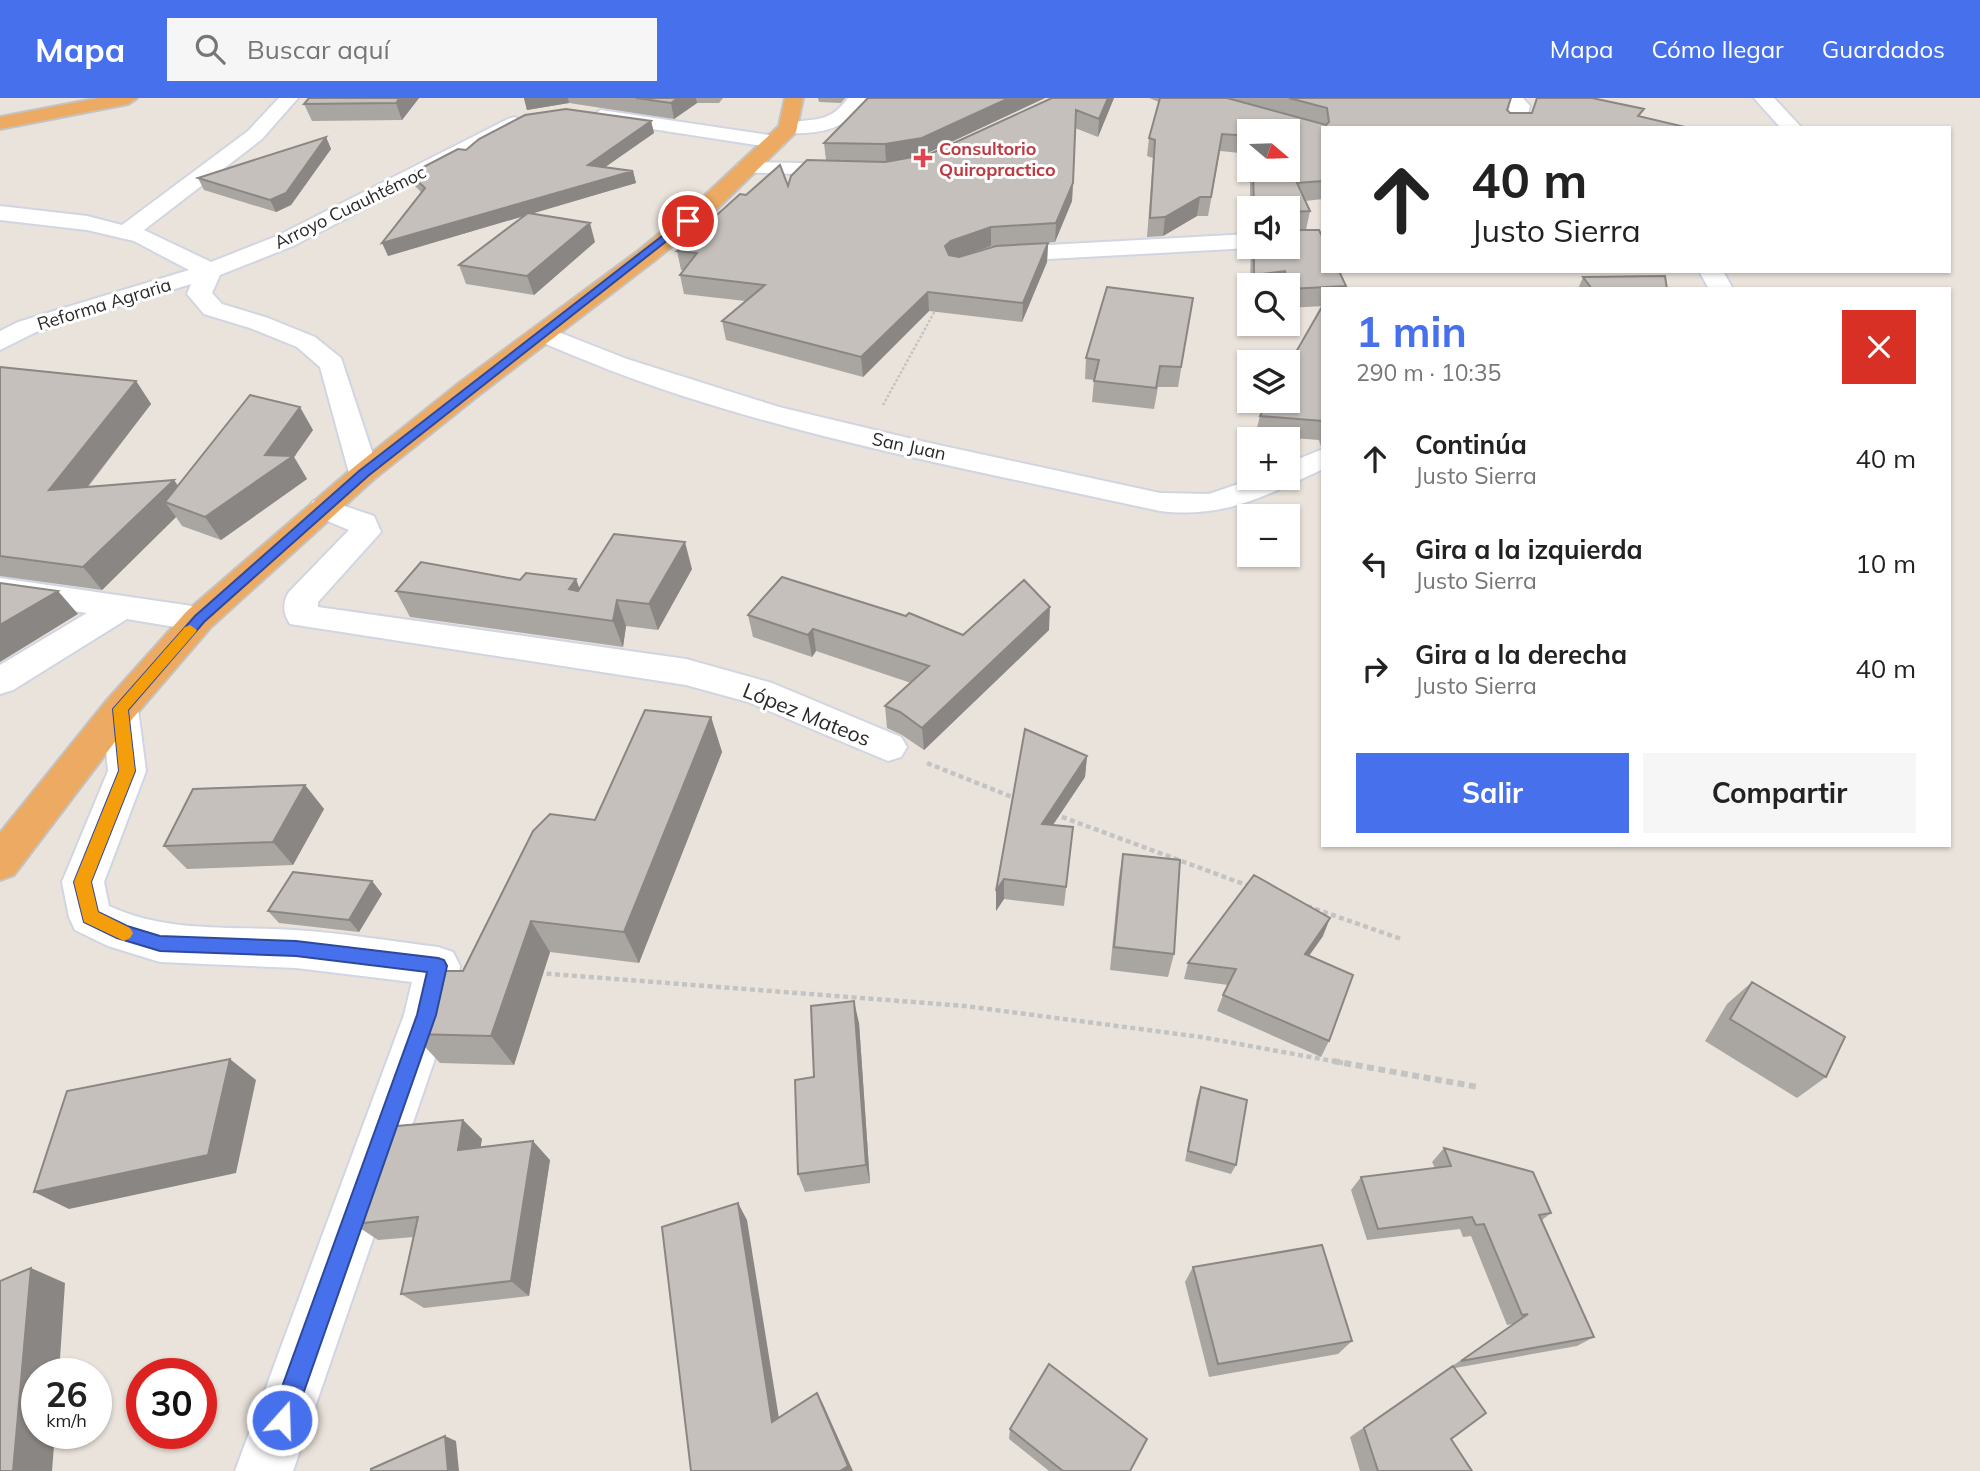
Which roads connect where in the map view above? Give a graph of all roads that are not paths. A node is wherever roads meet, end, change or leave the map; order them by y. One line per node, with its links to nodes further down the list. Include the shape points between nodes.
1 (128, 98): 9 (highway)
2 (289, 98): 16 (street, via 255,135)
3 (794, 98): 12 (highway)
4 (858, 98): 12 (street, via 838,122)
5 (1763, 98): 11 (street)
6 (1514, 99): 10 (street, via 1520,106)
7 (582, 114): 12 (street)
8 (534, 117): 19 (street, Arroyo Cuauhtémoc, via 304,232)
9 (0, 123)
10 (1515, 126)
11 (1790, 126)
12 (782, 135): 13 (highway)
13 (745, 168): 14 (street); 20 (highway, via 646,256)
14 (873, 170)
15 (0, 213): 16 (street, via 87,223)
16 (127, 233): 19 (street, via 142,236)
17 (1237, 242): 18 (street, via 992,255)
18 (960, 267)
19 (210, 271): 21 (street, Reforma Agraria, via 27,327); 24 (street, via 198,294 213,309 306,342 331,364)
20 (543, 334): 24 (highway); 25 (street, San Juan, via 648,377 725,402 881,441 1192,507 1224,503)
21 (0, 342)
22 (1321, 459): 23 (street)
23 (1300, 469)
24 (364, 473): 26 (highway)
25 (1253, 490)
26 (324, 508): 29 (highway); 32 (street, López Mateos, via 363,523 365,532 301,600 302,615 685,672 759,692)
27 (0, 589): 28 (street)
28 (121, 608): 29 (street); 30 (street)
29 (200, 619): 31 (highway)
30 (0, 681)
31 (120, 709): 33 (highway); 34 (street, via 127,771 83,882 90,917 123,933 160,943 296,949 438,966 427,1015)
32 (888, 747)
33 (0, 863)
34 (264, 1471)

